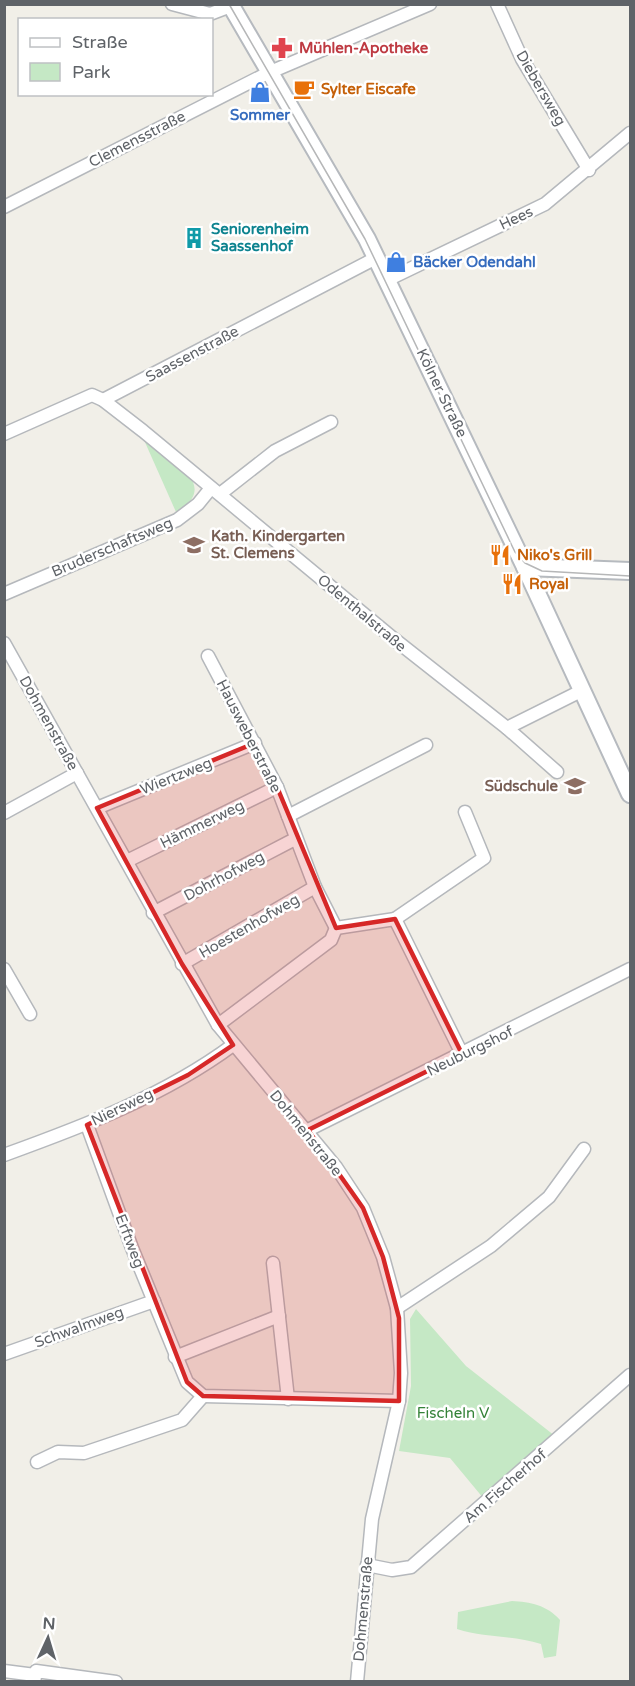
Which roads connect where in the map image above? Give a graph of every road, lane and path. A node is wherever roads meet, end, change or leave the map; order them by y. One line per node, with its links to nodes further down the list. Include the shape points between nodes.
1 (172, 4): 4 (street, via 210,14)
2 (430, 4): 5 (street, Clemensstraße)
3 (497, 4): 7 (street, Diebersweg, via 522,59)
4 (231, 5): 5 (main road, Kölner Straße)
5 (270, 72): 8 (street, Clemensstraße); 9 (main road, Kölner Straße)
6 (630, 133): 7 (street, Hees)
7 (589, 170): 10 (street, Hees, via 545,204)
8 (4, 207)
9 (376, 258): 10 (main road, Kölner Straße); 11 (street, Saassenstraße)
10 (387, 280): 15 (main road, Kölner Straße)
11 (103, 400): 13 (street, Saassenstraße, via 92,395); 14 (street, Odenthalstraße)
12 (332, 422): 14 (street, via 275,451)
13 (4, 434)
14 (215, 491): 18 (street, Bruderschaftsweg, via 177,520); 23 (street, Odenthalstraße)
15 (525, 567): 16 (main road); 19 (main road, Kölner Straße)
16 (559, 568): 17 (main road); 19 (main road, via 543,579)
17 (630, 571)
18 (4, 594)
19 (539, 596): 22 (main road, Kölner Straße)
20 (4, 644): 27 (street, Dohmenstraße)
21 (208, 656): 24 (street, Hausweberstraße)
22 (581, 691): 23 (street); 29 (main road, Kölner Straße)
23 (507, 728): 26 (street, Odenthalstraße)
24 (255, 743): 28 (street, Hausweberstraße); 30 (street, Wiertzweg)
25 (426, 745): 33 (street)
26 (557, 772)
27 (77, 773): 30 (street, Dohmenstraße); 32 (street)
28 (278, 787): 33 (street, Hausweberstraße); 35 (street, Hämmerweg)
29 (630, 794)
30 (97, 808): 35 (street, Dohmenstraße)
31 (465, 812): 38 (street, via 484,858)
32 (4, 813)
33 (288, 816): 34 (street, Hausweberstraße)
34 (295, 838): 36 (street, Hausweberstraße); 37 (street, Dohrhofweg)
35 (127, 861): 37 (street, Dohmenstraße)
36 (315, 887): 39 (street, Hausweberstraße); 40 (street, Hoestenhofweg)
37 (153, 913): 40 (street, Dohmenstraße)
38 (395, 919): 39 (street); 46 (street)
39 (336, 928): 44 (street, via 331,940)
40 (182, 964): 44 (street, Dohmenstraße)
41 (4, 969): 43 (street)
42 (630, 969): 46 (street, Neuburgshof)
43 (30, 1014)
44 (218, 1025): 45 (street, Dohmenstraße)
45 (233, 1045): 47 (street, Niersweg, via 188,1075); 48 (street, Dohmenstraße)
46 (462, 1054): 48 (street, Neuburgshof)
47 (87, 1125): 50 (street, Niersweg); 52 (street, Erftweg)
48 (308, 1130): 53 (street, Dohmenstraße, via 363,1208 383,1257)
49 (584, 1149): 53 (street, via 549,1197 499,1239)
50 (4, 1155)
51 (273, 1263): 54 (street)
52 (154, 1300): 55 (street, Schwalmweg); 56 (street, Erftweg)
53 (397, 1308): 60 (street, Dohmenstraße)
54 (279, 1316): 56 (street); 59 (street)
55 (4, 1354)
56 (175, 1357): 58 (street, Erftweg, via 187,1382)
57 (630, 1375): 62 (street, Am Fischerhof, via 411,1567 392,1570)
58 (203, 1396): 59 (street); 61 (street, via 182,1420 84,1453 58,1452)
59 (288, 1399): 60 (street)
60 (399, 1401): 62 (street, Dohmenstraße, via 372,1519)
61 (37, 1462)
62 (367, 1565): 66 (street, Dohmenstraße)
63 (4, 1671): 64 (street)
64 (35, 1676): 65 (street)
65 (116, 1682)
66 (357, 1682)

